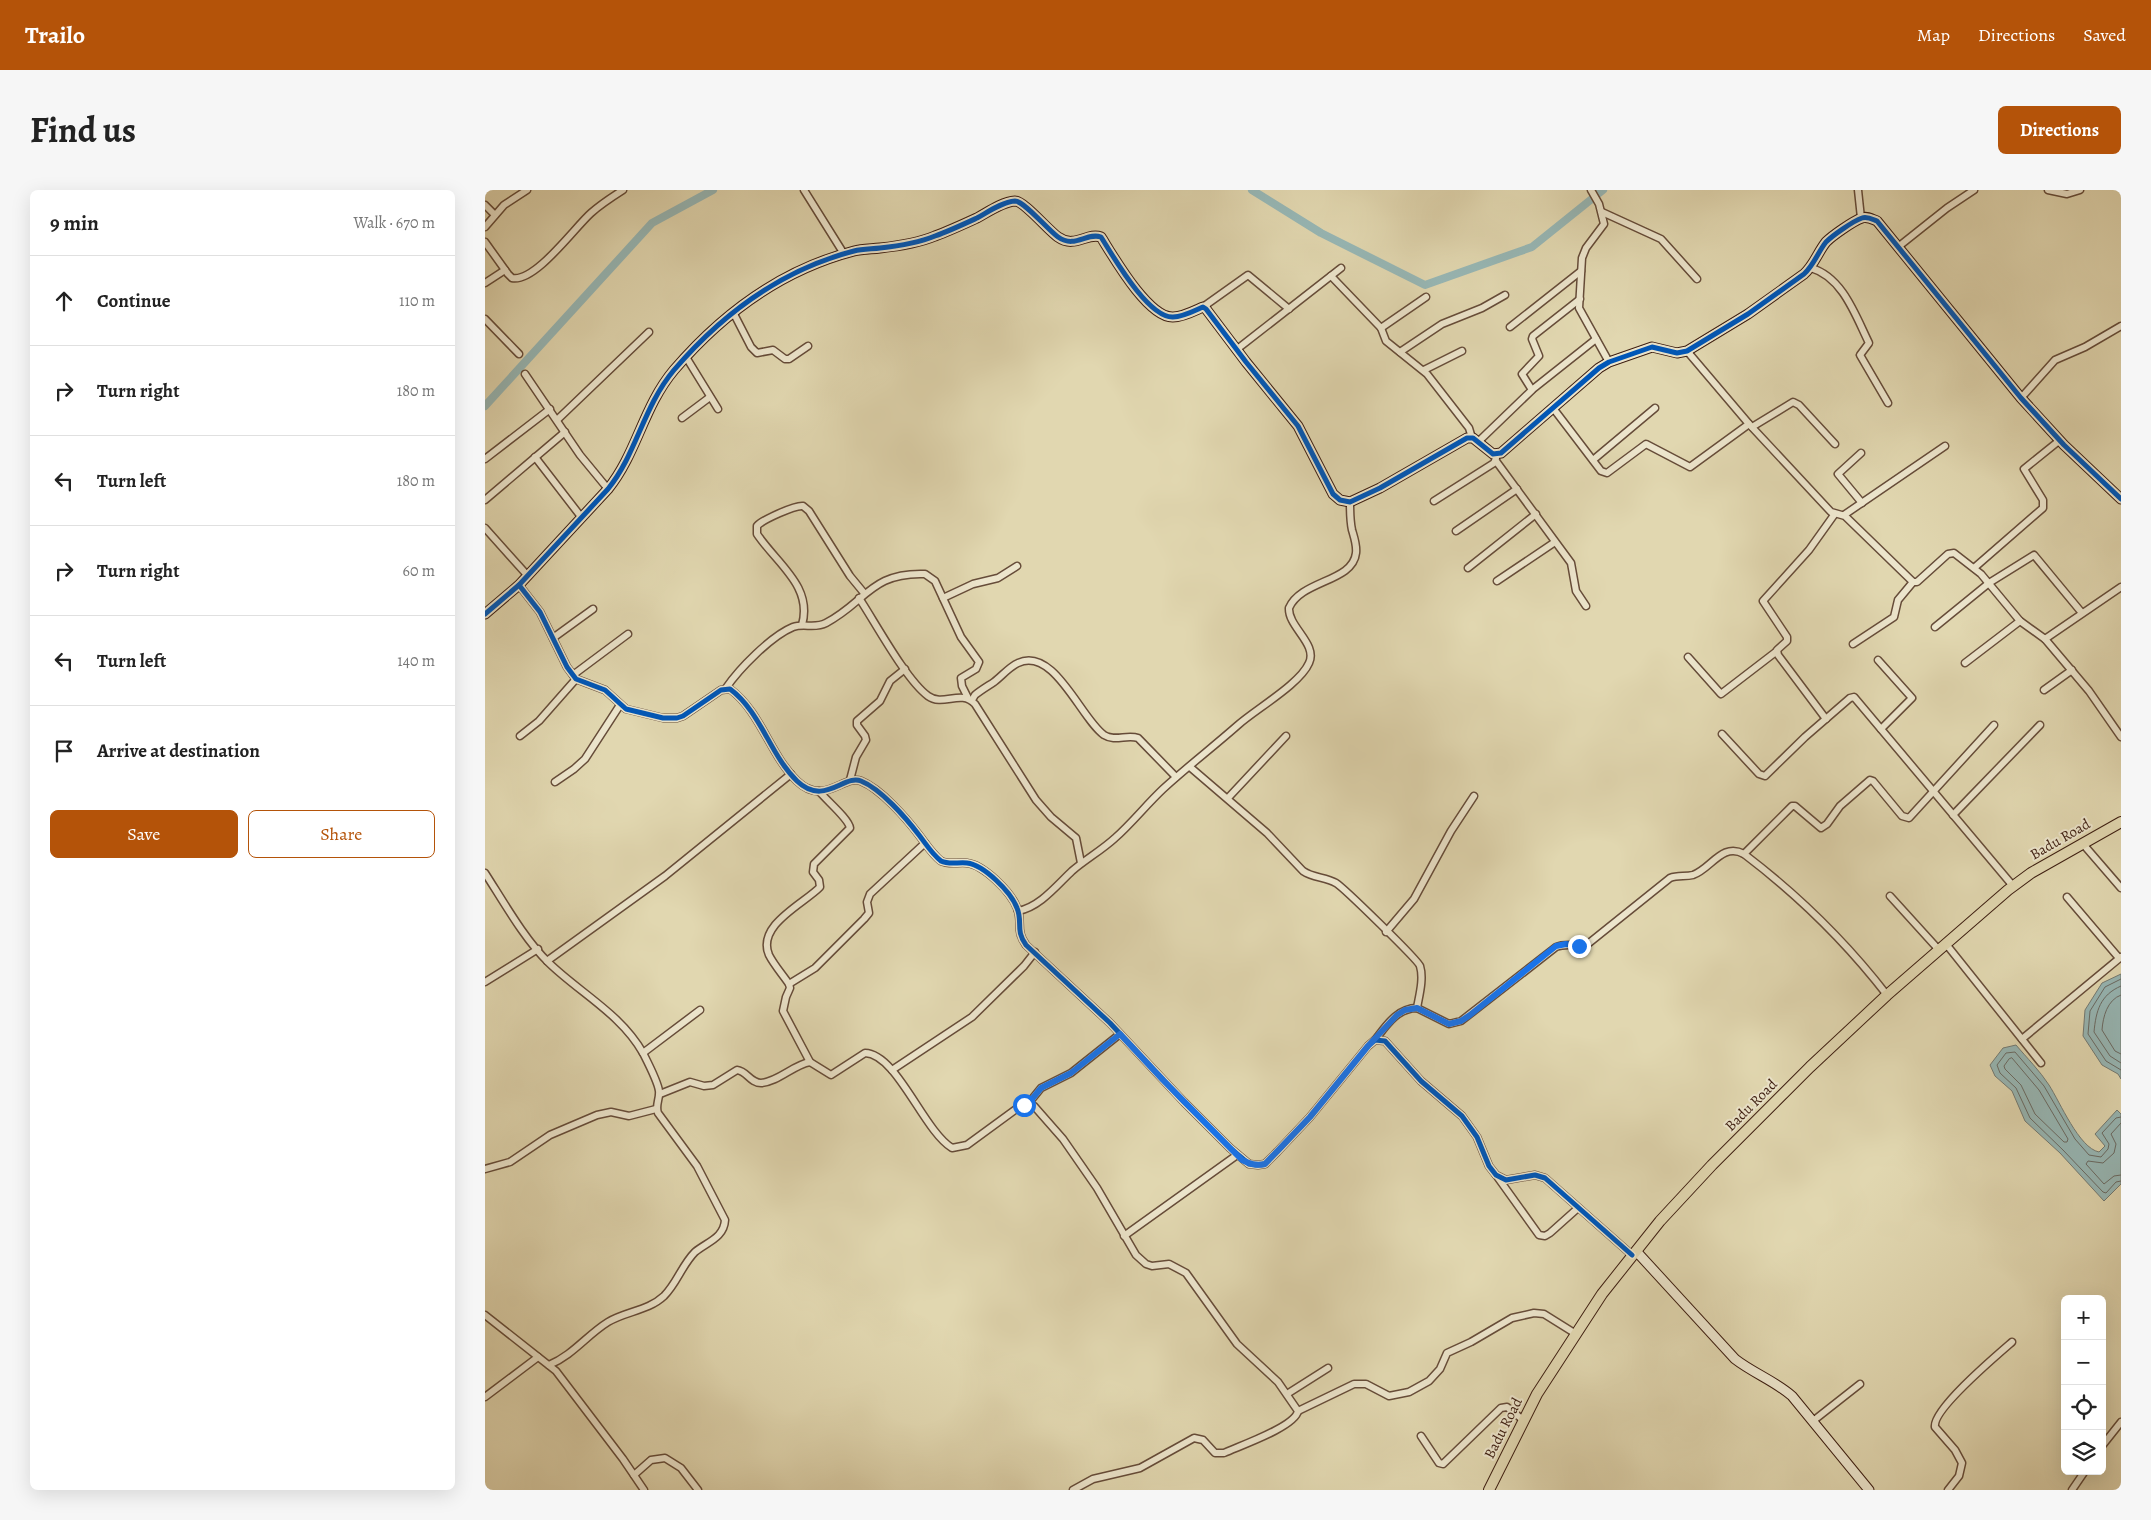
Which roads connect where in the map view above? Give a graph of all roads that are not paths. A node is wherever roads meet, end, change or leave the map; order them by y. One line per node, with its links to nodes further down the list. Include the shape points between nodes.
1 (527, 190): 11 (street)
2 (623, 190): 19 (street, via 590,214 559,248 528,272 515,279)
3 (804, 190): 16 (street)
4 (1858, 190): 12 (street)
5 (1974, 190): 15 (street)
6 (2048, 190): 7 (street, via 2067,194)
7 (2080, 190)
8 (1592, 192): 10 (street)
9 (485, 205): 11 (street)
10 (1602, 212): 20 (street, via 1604,224 1584,252); 22 (street, via 1661,239)
11 (494, 214): 13 (street)
12 (1861, 218): 15 (street, via 1877,221); 18 (street, via 1829,240)
13 (485, 227)
14 (485, 242): 19 (street)
15 (1898, 247): 48 (street)
16 (844, 254): 27 (street, via 935,237 1016,201 1066,241 1101,237 1138,293 1165,316 1174,318); 29 (street, via 770,285)
17 (1341, 268): 21 (street)
18 (1811, 268): 39 (street, via 1748,314); 49 (street, via 1823,273 1844,294 1869,343 1859,355)
19 (505, 270): 23 (street)
20 (1581, 271): 26 (street); 32 (street)
21 (1331, 276): 28 (street); 33 (street)
22 (1697, 279)
23 (485, 283)
24 (1505, 295): 40 (street, via 1442,324)
25 (1426, 297): 33 (street)
26 (1580, 299): 35 (street, via 1581,312); 46 (street, via 1533,336 1539,356 1522,374)
27 (1203, 307): 28 (street, via 1248,275); 37 (street)
28 (1289, 308): 37 (street)
29 (733, 312): 36 (street, via 757,353 773,350 789,359); 42 (street, via 705,335)
30 (485, 319): 41 (street)
31 (2121, 326): 48 (street, via 2057,359)
32 (1510, 327)
33 (1381, 328): 40 (street, via 1385,341)
34 (649, 332): 55 (street)
35 (1596, 339): 43 (street); 46 (street)
36 (808, 346)
37 (1236, 350): 72 (street, via 1298,426 1333,494 1339,500)
38 (1462, 351): 44 (street)
39 (1687, 351): 43 (street, via 1677,353 1652,347); 56 (street)
40 (1400, 352): 44 (street)
41 (519, 354)
42 (686, 357): 47 (street); 67 (street, via 662,386 626,462)
43 (1609, 362): 50 (street)
44 (1424, 370): 58 (street)
45 (525, 374): 53 (street)
46 (1533, 389): 58 (street)
47 (711, 397): 52 (street); 54 (street)
48 (2021, 398): 59 (street)
49 (1888, 403)
50 (1553, 408): 64 (street); 66 (street)
51 (1655, 408): 66 (street)
52 (718, 409)
53 (550, 410): 55 (street); 65 (street)
54 (682, 418)
55 (557, 420): 57 (street)
56 (1750, 426): 60 (street, via 1793,402); 66 (street, via 1690,467 1646,444 1607,473 1601,471); 75 (street)
57 (565, 432): 63 (street); 67 (street)
58 (1475, 440): 64 (street); 72 (street, via 1467,438)
59 (2060, 440): 69 (street); 83 (street, via 2024,469 2043,500 2043,508)
60 (1835, 444)
61 (1945, 446): 73 (street)
62 (1861, 453): 73 (street, via 1838,474)
63 (535, 457): 70 (street); 77 (street)
64 (1496, 458): 68 (street); 71 (street)
65 (485, 459)
66 (1593, 460)
67 (608, 489): 77 (street)
68 (1517, 490): 74 (street); 79 (street)
69 (2121, 499)
70 (485, 500)
71 (1434, 500)
72 (1350, 502): 122 (street, via 1357,548 1355,559 1343,572 1315,584 1289,608 1291,619 1311,653 1309,663 1286,688)
73 (1861, 503): 76 (street)
74 (1536, 514): 80 (street); 82 (street)
75 (1834, 515): 76 (street); 103 (street, via 1809,550 1764,598 1787,637)
76 (1844, 516): 86 (street)
77 (582, 518): 84 (street)
78 (485, 528): 84 (street)
79 (1456, 531)
80 (1555, 542): 85 (street); 92 (street, via 1571,563 1576,591)
81 (1017, 566): 91 (street, via 998,578 973,584)
82 (1468, 568)
83 (1974, 568): 86 (street, via 1954,553 1949,553 1917,582); 87 (street)
84 (529, 576): 88 (street)
85 (1497, 581)
86 (1913, 582): 102 (street, via 1898,600 1894,617)
87 (1989, 584): 95 (street, via 2034,555); 96 (street); 98 (street)
88 (519, 585): 94 (street); 100 (street, via 540,612)
89 (2121, 588): 95 (street)
90 (862, 596): 91 (street, via 890,578 925,574 935,581); 97 (street, via 826,624); 97 (street, via 809,510 798,505 761,521 757,534 802,593 805,606); 107 (street)
91 (943, 598): 112 (street, via 961,637 979,662 976,669 961,678)
92 (1586, 606)
93 (593, 609): 100 (street)
94 (485, 614)
95 (2082, 614): 101 (street)
96 (2020, 622): 101 (street); 106 (street)
97 (802, 625): 110 (street, via 793,627 765,646)
98 (1935, 627)
99 (628, 634): 109 (street)
100 (553, 638): 109 (street)
101 (2045, 639): 108 (street)
102 (1853, 644)
103 (1777, 651): 104 (street, via 1721,694); 114 (street)
104 (1688, 657)
105 (1878, 660): 117 (street, via 1912,698)
106 (1965, 663)
107 (905, 669): 112 (street, via 932,699); 125 (street, via 890,682 880,701 857,721 866,740 856,757)
108 (2072, 670): 111 (street); 121 (street)
109 (574, 677): 113 (street, via 605,690); 119 (street, via 539,721)
110 (726, 688): 113 (street, via 677,718 639,714); 123 (street, via 748,708)
111 (2044, 690)
112 (970, 699): 124 (street, via 1019,662 1038,663 1055,674 1103,734 1109,738 1133,736 1142,740); 136 (street, via 1036,800 1075,838)
113 (620, 705): 126 (street, via 585,758)
114 (1826, 718): 117 (street, via 1854,697); 118 (street, via 1765,776 1759,774)
115 (1993, 725): 128 (street)
116 (2040, 725): 131 (street)
117 (1881, 729): 128 (street)
118 (1722, 734)
119 (520, 736)
120 (1286, 736): 130 (street)
121 (2121, 737)
122 (1190, 767): 124 (street); 130 (street)
123 (791, 774): 127 (street, via 803,786); 148 (street, via 665,876)
124 (1176, 777): 136 (street, via 1113,840)
125 (851, 780): 127 (street, via 836,788); 133 (street, via 859,780 879,794)
126 (555, 782)
127 (819, 791): 150 (street, via 848,821 850,828 815,864 813,872 820,887 798,903 769,933 769,955)
128 (1934, 792): 131 (street); 135 (street, via 1906,819 1870,780 1821,828 1791,806)
129 (1474, 796): 143 (street, via 1451,830 1414,899)
130 (1227, 798): 143 (street, via 1303,871 1336,883)
131 (1953, 815): 138 (street)
132 (2121, 822): 134 (main road, Badu Road)
133 (925, 843): 142 (street, via 946,864 970,863 984,869 1002,887); 150 (street, via 870,894 867,902 869,913 864,919 815,968)
134 (2083, 844): 138 (main road, Badu Road); 139 (street)
135 (1743, 854): 151 (street, via 1829,928); 152 (street, via 1729,851 1699,872 1670,878 1597,939 1583,946 1556,946 1461,1021 1443,1023)
136 (1081, 863): 142 (street, via 1037,902)
137 (485, 872): 145 (street)
138 (2013, 886): 144 (main road, Badu Road)
139 (2121, 888)
140 (1890, 896): 144 (street)
141 (2067, 897): 147 (street)
142 (1018, 911): 146 (street, via 1019,933)
143 (1386, 932): 152 (street, via 1420,966)
144 (1943, 947): 151 (main road, Badu Road); 155 (street)
145 (538, 949): 148 (street); 149 (street)
146 (1035, 952): 154 (street); 160 (street, via 972,1017)
147 (2120, 957): 155 (street)
148 (547, 961): 157 (street, via 619,1022)
149 (485, 982)
150 (789, 984): 158 (street, via 783,1011)
151 (1887, 996): 169 (main road, Badu Road, via 1712,1165)
152 (1417, 1008): 156 (street, via 1397,1015)
153 (701, 1010): 157 (street)
154 (1120, 1034): 162 (street, via 1076,1069 1041,1088); 164 (street)
155 (2022, 1039): 159 (street)
156 (1375, 1040): 164 (street, via 1265,1164 1249,1164); 166 (street, via 1385,1041 1421,1081 1462,1116 1477,1137)
157 (643, 1053): 161 (street)
158 (810, 1062): 160 (street, via 831,1075 859,1055 870,1053); 161 (street, via 764,1082 753,1081 737,1070 713,1085 690,1082)
159 (2041, 1063)
160 (892, 1070): 162 (street, via 934,1132 953,1148 967,1145 1019,1107)
161 (659, 1094): 163 (street)
162 (1028, 1104): 168 (street, via 1034,1106 1063,1139 1097,1188)
163 (656, 1108): 165 (street, via 629,1116 611,1112 597,1115 550,1135 510,1162); 174 (street, via 697,1166 722,1211 725,1228 695,1252 663,1296 641,1310 610,1321 572,1353)
164 (1237, 1155): 168 (street)
165 (485, 1169)
166 (1496, 1175): 167 (street, via 1506,1180 1535,1175 1545,1178); 167 (street, via 1539,1236 1551,1232)
167 (1578, 1208): 169 (street)
168 (1124, 1236): 177 (street, via 1135,1255 1146,1264 1169,1264 1186,1273 1237,1344)
169 (1634, 1253): 171 (main road, Badu Road); 181 (street, via 1735,1358 1782,1388)
170 (485, 1315): 173 (street)
171 (1576, 1334): 179 (street, via 1544,1314 1525,1314 1447,1353 1435,1375 1409,1392 1389,1396 1366,1384 1354,1384); 180 (main road, Badu Road)
172 (2012, 1342): 192 (street, via 1961,1389 1936,1418 1935,1427 1962,1463 1959,1476)
173 (538, 1357): 174 (street); 178 (street)
174 (549, 1365): 185 (street, via 557,1371)
175 (1328, 1368): 177 (street)
176 (1860, 1384): 181 (street)
177 (1287, 1394): 179 (street)
178 (485, 1397)
179 (1298, 1410): 189 (street, via 1295,1418 1276,1430 1224,1453 1215,1453 1203,1440 1194,1438 1140,1468 1093,1479)
180 (1523, 1420): 183 (street, via 1507,1407 1501,1408 1443,1464 1439,1463); 190 (main road, Badu Road)
181 (1813, 1421): 191 (street)
182 (2120, 1425): 184 (street)
183 (1421, 1436)
184 (2106, 1441)
185 (634, 1475): 187 (street); 188 (street, via 651,1460 665,1458 681,1468)
186 (2082, 1475): 193 (street)
187 (644, 1490)
188 (697, 1490)
189 (1073, 1490)
190 (1489, 1490)
191 (1869, 1490)
192 (1948, 1490)
193 (2072, 1490)

